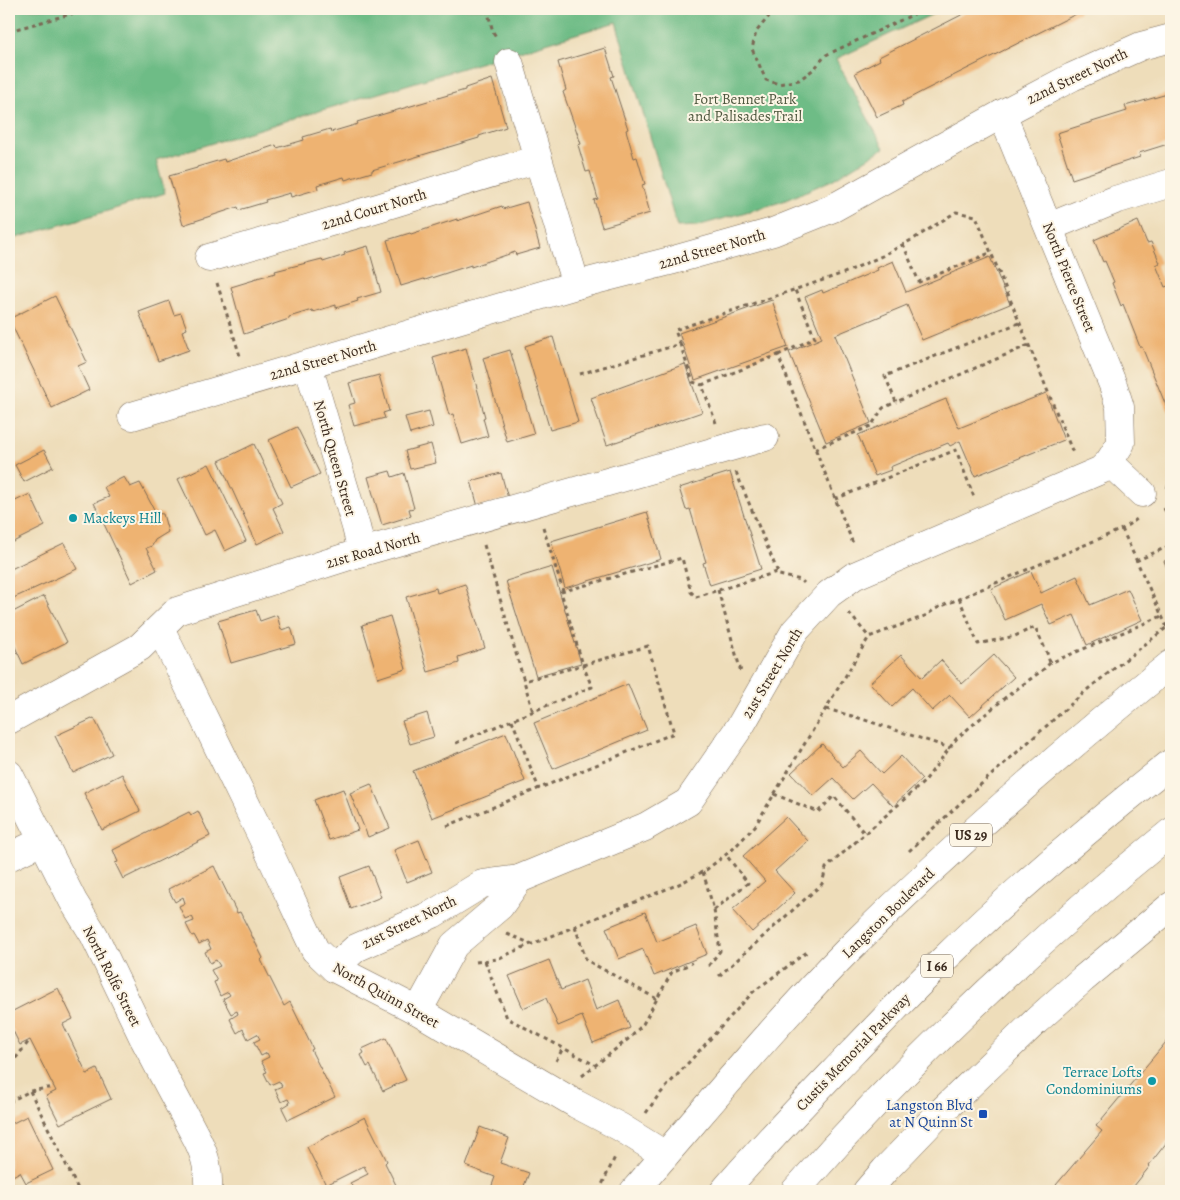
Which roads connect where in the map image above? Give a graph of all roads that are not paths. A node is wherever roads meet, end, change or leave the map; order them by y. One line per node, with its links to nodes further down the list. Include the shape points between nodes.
1 (1171, 38): 3 (main road, 22nd Street North, via 1141,46 1072,77)
2 (509, 62): 4 (main road)
3 (1002, 114): 6 (main road, North Pierce Street); 8 (main road, 22nd Street North, via 833,208 773,232)
4 (538, 159): 7 (main road, 22nd Court North); 8 (main road)
5 (1169, 189): 6 (main road, via 1115,200)
6 (1049, 228): 12 (main road, North Pierce Street, via 1120,407)
7 (209, 258)
8 (576, 285): 9 (main road, 22nd Street North)
9 (308, 365): 10 (main road, 22nd Street North); 14 (main road, North Queen Street)
10 (132, 416)
11 (765, 437): 14 (main road, 21st Road North)
12 (1115, 453): 13 (main road); 23 (main road, 21st Street North, via 1101,470 854,576 829,594 796,631 741,725 688,802 646,828)
13 (1153, 502)
14 (362, 552): 15 (main road, 21st Road North, via 177,611)
15 (160, 628): 17 (main road, 21st Road North, via 140,647); 25 (main road, North Quinn Street, via 314,950)
16 (1171, 664): 27 (main road, Langston Boulevard / US 29, via 1050,763 847,951 723,1086)
17 (9, 720)
18 (1171, 763): 30 (main road, Custis Memorial Parkway / I 66, via 1078,838 940,964 808,1099)
19 (9, 774): 21 (main road, North Rolfe Street)
20 (1171, 832): 31 (main road, via 1008,973 873,1106)
21 (42, 841): 22 (main road); 28 (main road, North Rolfe Street, via 94,935 197,1139 204,1154)
22 (9, 857)
23 (519, 879): 25 (main road, 21st Street North, via 482,884 433,914 356,948); 26 (main road, via 500,906 454,945)
24 (1171, 906): 32 (main road, via 1036,1020 937,1116)
25 (334, 968): 26 (main road, North Quinn Street)
26 (418, 1011): 27 (main road, North Quinn Street)
27 (665, 1155): 29 (main road, Langston Boulevard / US 29)
28 (208, 1185)
29 (634, 1191)
30 (724, 1191)
31 (795, 1191)
32 (867, 1191)

